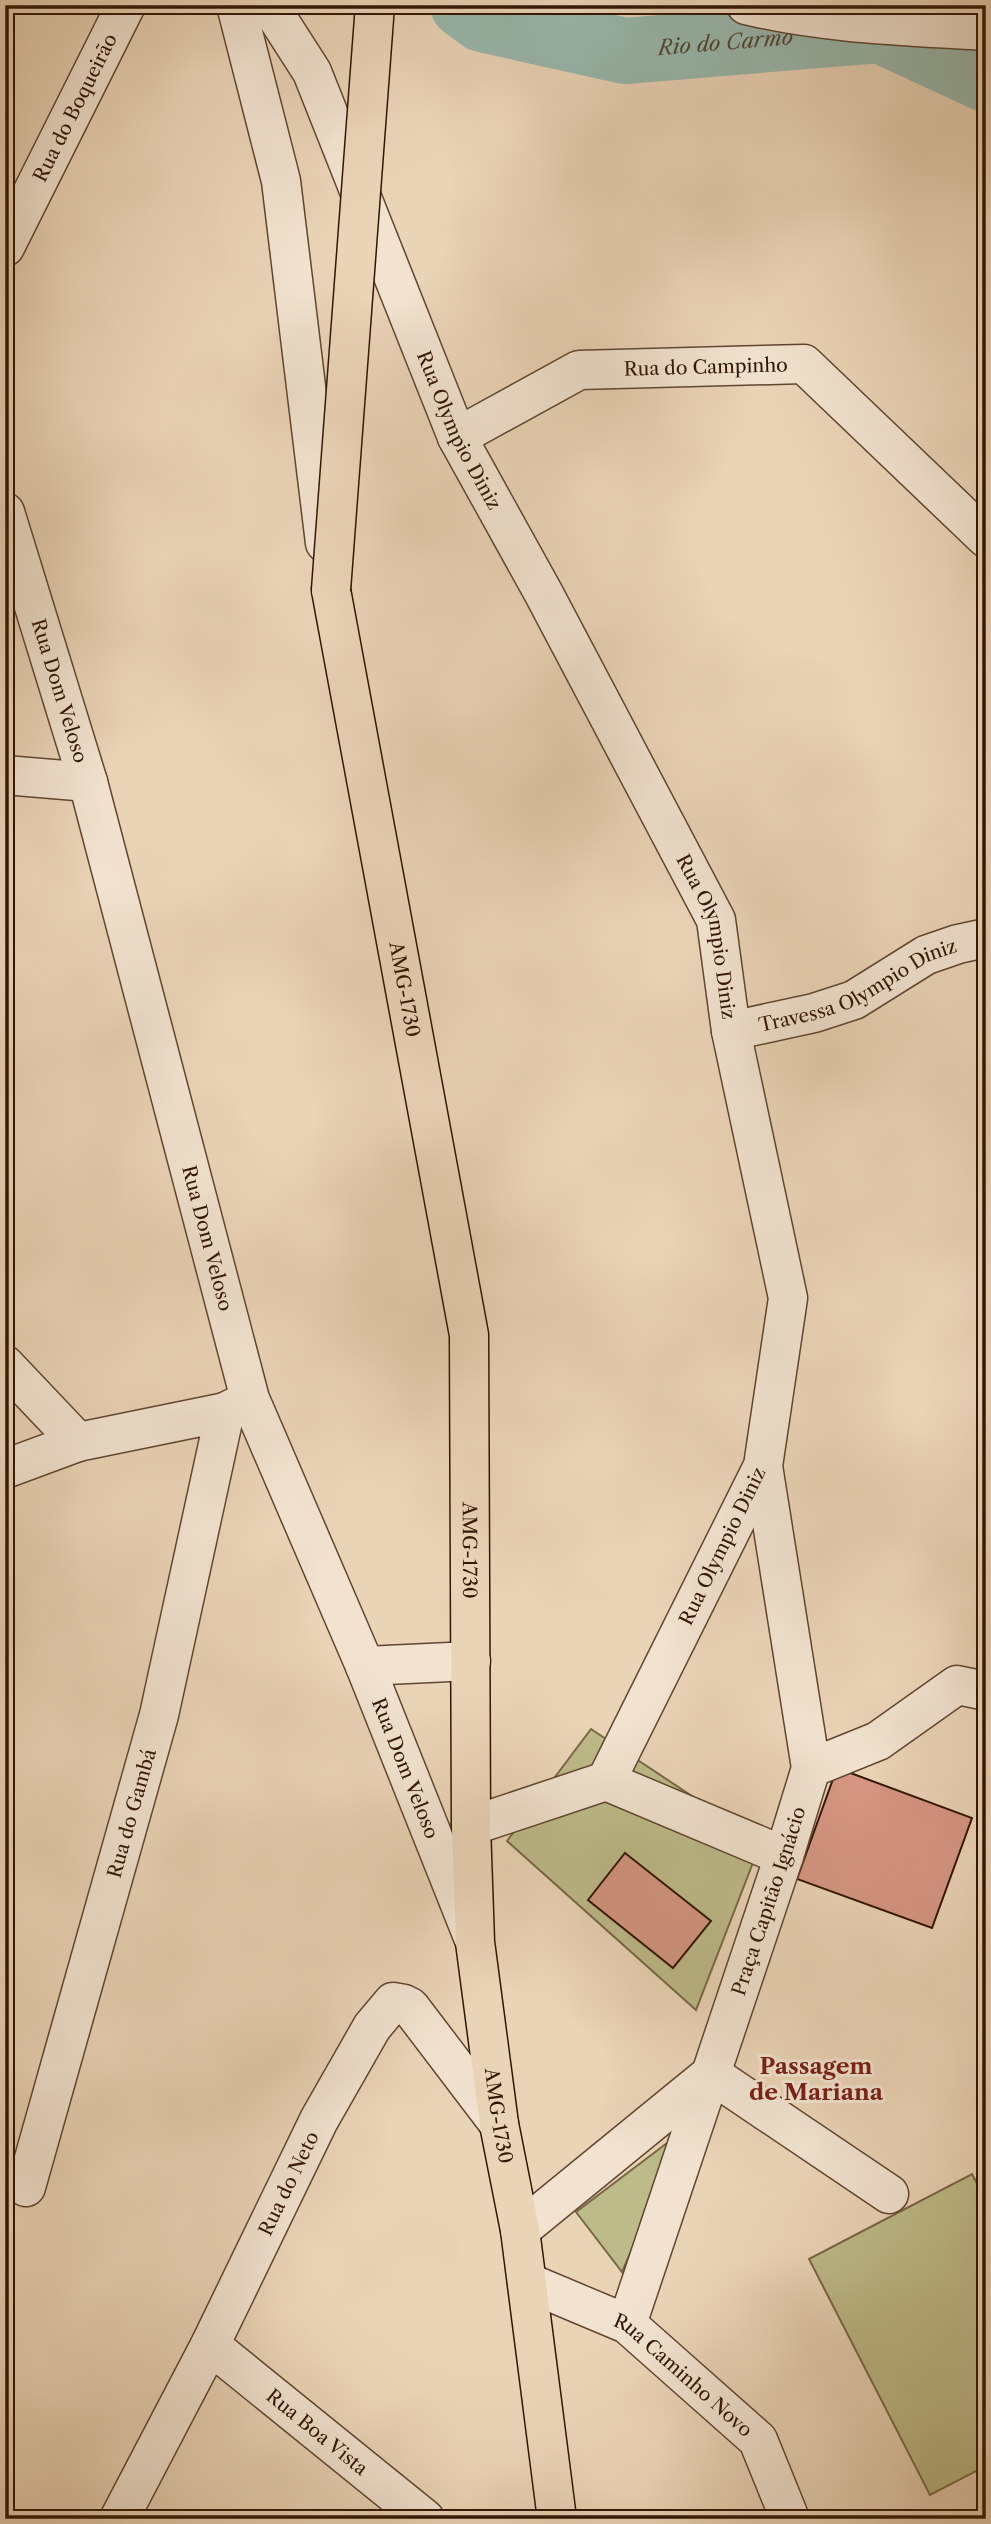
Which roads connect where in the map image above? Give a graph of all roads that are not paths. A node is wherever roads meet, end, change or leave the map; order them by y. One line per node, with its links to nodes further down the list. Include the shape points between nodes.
1 (126, 5): 7 (street, Rua do Boqueirão)
2 (236, 5): 11 (street, via 281,181)
3 (269, 5): 8 (street, Rua Olympio Diniz, via 312,72)
4 (375, 5): 11 (main road, AMG-1730, bridge)
5 (746, 5): 6 (street, via 882,25)
6 (986, 30)
7 (5, 247)
8 (457, 437): 10 (street, Rua do Campinho, via 579,370 804,365); 15 (street, Rua Olympio Diniz, via 716,920)
9 (5, 512): 13 (street, Rua Dom Veloso)
10 (986, 538)
11 (331, 590): 21 (main road, AMG-1730, via 469,1335)
12 (5, 775): 13 (street)
13 (88, 782): 17 (street, Rua Dom Veloso)
14 (986, 937): 15 (street, Travessa Olympio Diniz, via 926,955 854,1000)
15 (731, 1031): 19 (street, Rua Olympio Diniz, via 788,1298)
16 (5, 1365): 18 (street)
17 (237, 1406): 18 (street); 22 (street, Rua Dom Veloso); 31 (street, Rua do Gambá, via 159,1715 26,2188)
18 (78, 1442): 20 (street)
19 (763, 1466): 24 (street, Praça Capitão Ignácio); 25 (street, Rua Olympio Diniz)
20 (5, 1469)
21 (471, 1661): 22 (street); 26 (main road, AMG-1730)
22 (365, 1666): 28 (street, Rua Dom Veloso)
23 (986, 1691): 24 (street, via 957,1685 878,1741)
24 (811, 1768): 27 (street, Praça Capitão Ignácio)
25 (606, 1781): 26 (street); 27 (street)
26 (471, 1826): 28 (main road, AMG-1730)
27 (784, 1856): 29 (street, Praça Capitão Ignácio)
28 (475, 1942): 30 (main road, AMG-1730)
29 (711, 2074): 32 (street); 33 (street); 35 (street, Praça Capitão Ignácio)
30 (499, 2124): 33 (main road, AMG-1730); 36 (street, Rua do Neto, via 410,2007 388,2005 319,2120)
31 (5, 2174)
32 (889, 2194)
33 (520, 2230): 34 (main road, AMG-1730)
34 (527, 2282): 35 (street, Rua Caminho Novo); 39 (main road, AMG-1730)
35 (627, 2324): 40 (street, Rua Caminho Novo, via 758,2440)
36 (210, 2345): 37 (street, Rua do Neto); 38 (street, Rua Boa Vista)
37 (119, 2519)
38 (425, 2519)
39 (557, 2519)
40 (790, 2519)

